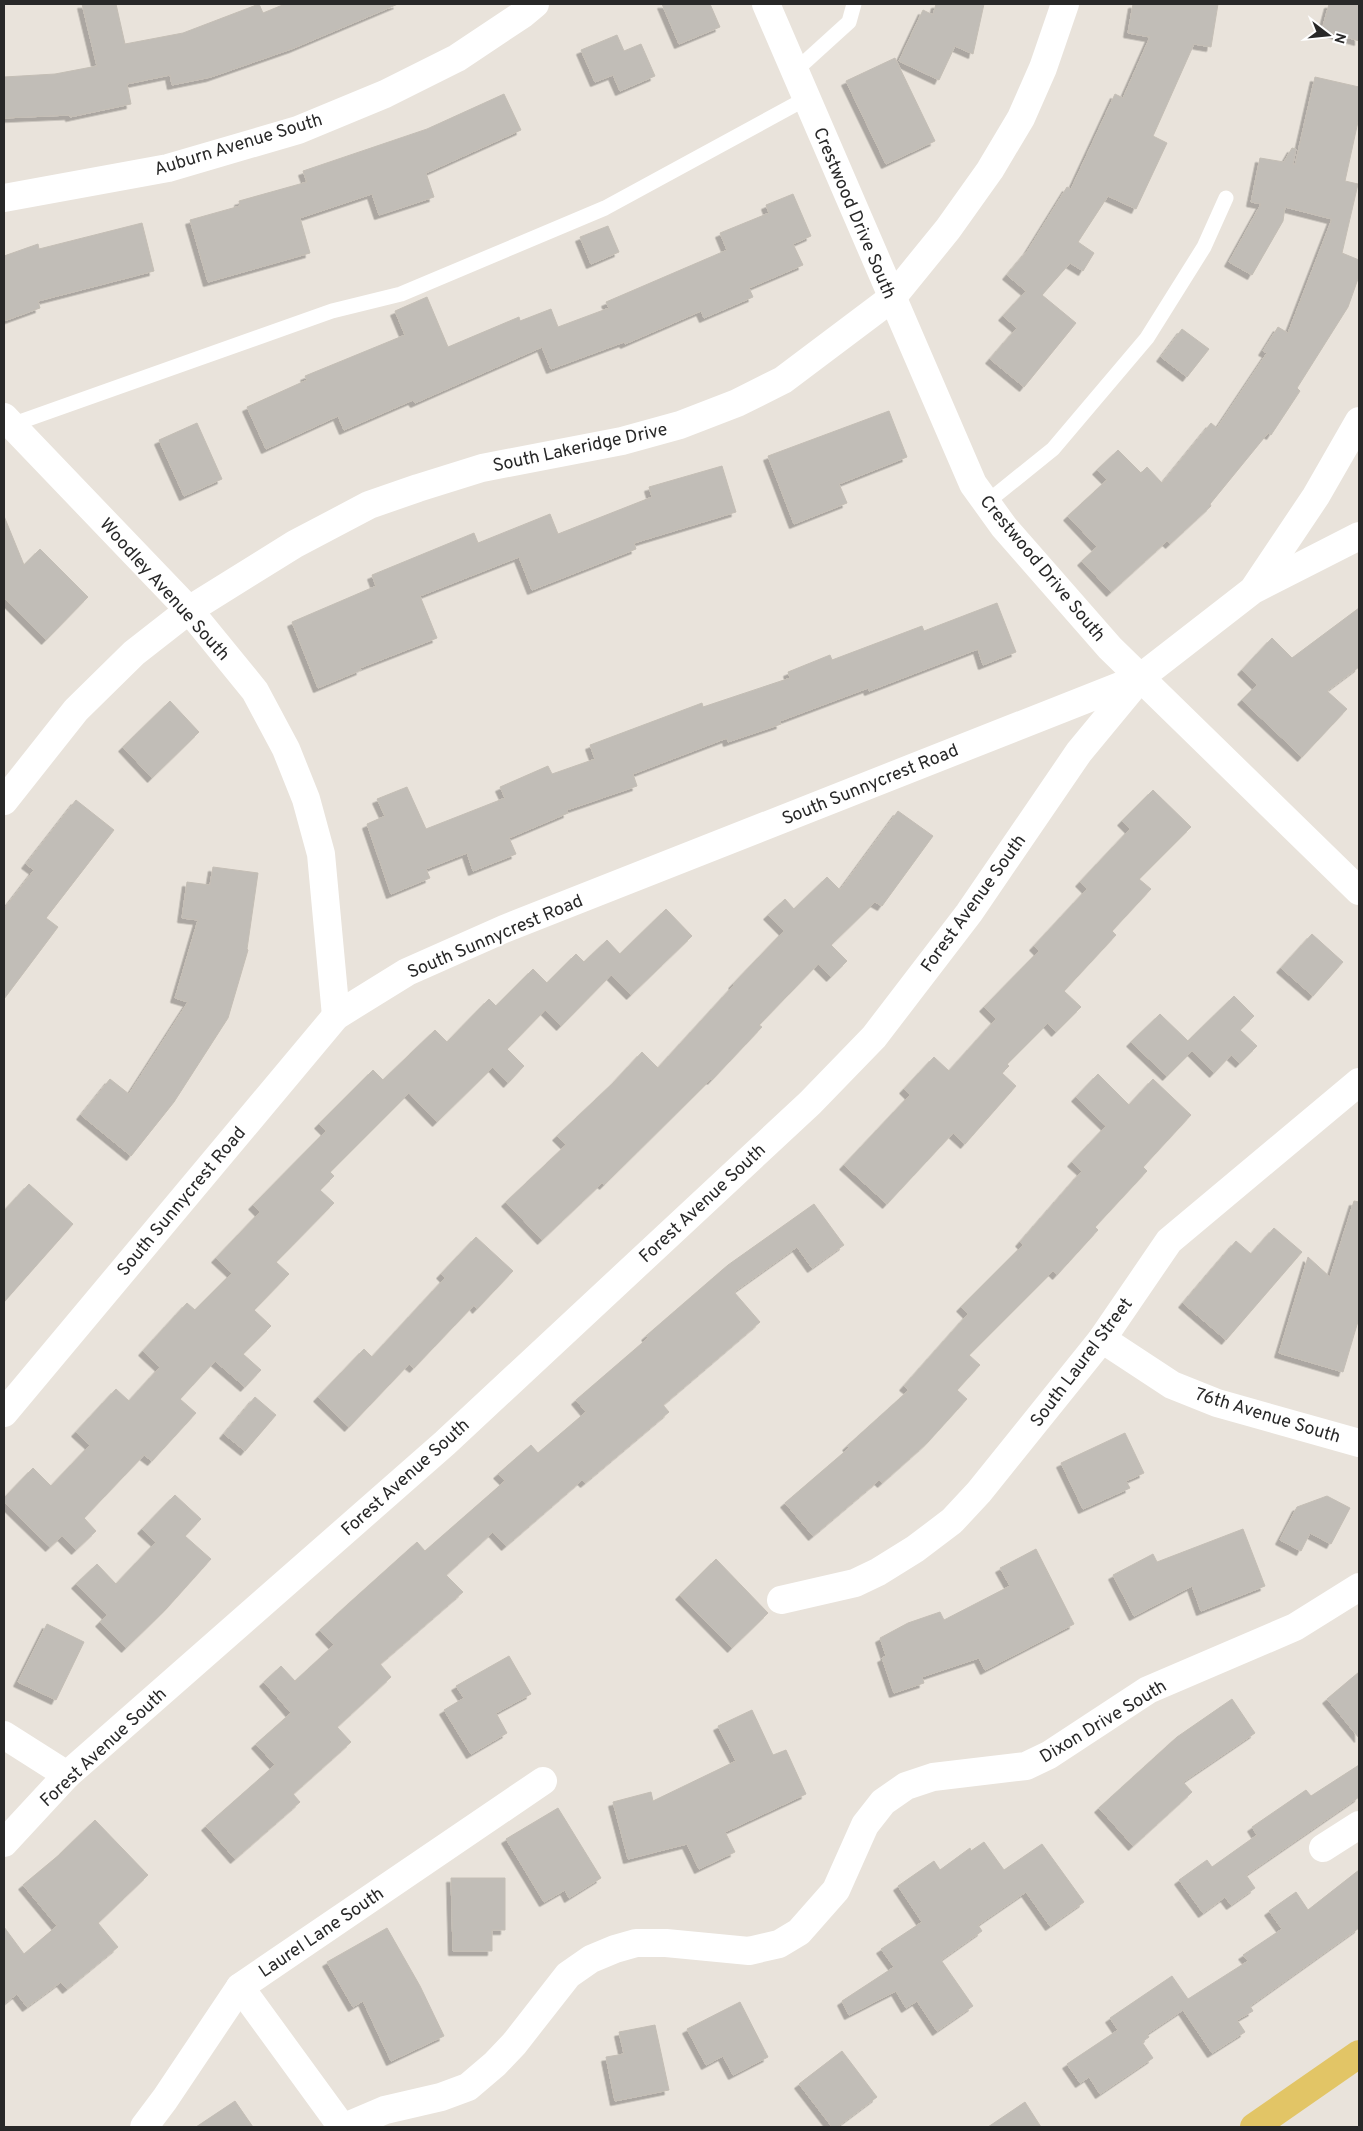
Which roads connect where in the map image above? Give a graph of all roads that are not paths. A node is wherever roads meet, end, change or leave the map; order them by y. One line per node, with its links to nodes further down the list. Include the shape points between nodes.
1 (535, 4): 7 (street, Auburn Avenue South, via 457,58 385,94 298,130 168,168)
2 (766, 4): 5 (street, Crestwood Drive South)
3 (854, 4): 5 (lane, via 849,22)
4 (1064, 4): 9 (street, South Lakeridge Drive, via 1043,68 1021,118 948,230)
5 (795, 71): 6 (street, Crestwood Drive South)
6 (807, 98): 9 (street, Crestwood Drive South); 11 (lane, via 605,208 400,294 332,311)
7 (4, 198)
8 (1226, 198): 12 (lane, via 1204,246 1147,338 1053,449)
9 (892, 298): 12 (street, Crestwood Drive South, via 973,484); 15 (street, South Lakeridge Drive, via 783,380 737,403 680,425 622,442 482,468 369,505 295,544)
10 (1359, 421): 14 (street, via 1316,496)
11 (10, 430): 15 (street, Woodley Avenue South)
12 (986, 503): 16 (street, Crestwood Drive South, via 1110,648)
13 (1359, 536): 14 (street, Forest Avenue South)
14 (1253, 590): 16 (street, Forest Avenue South)
15 (189, 610): 17 (street, South Lakeridge Drive, via 134,653 76,710); 19 (street, Woodley Avenue South, via 255,691 286,749 306,798 321,854)
16 (1141, 677): 18 (street, Crestwood Drive South); 19 (street, South Sunnycrest Road, via 504,928 408,972); 27 (street, Forest Avenue South, via 1080,752 969,913 874,1037 810,1103 445,1443)
17 (4, 801)
18 (1359, 891)
19 (336, 1016): 22 (street, South Sunnycrest Road)
20 (1359, 1082): 21 (street, South Laurel Street, via 1169,1241)
21 (1102, 1339): 23 (street, 76th Avenue South, via 1172,1385 1217,1404); 25 (street, South Laurel Street, via 952,1521 915,1549 855,1583)
22 (4, 1413)
23 (1359, 1442)
24 (1359, 1587): 35 (street, Dixon Drive South, via 1295,1627 1148,1690 1049,1755 1026,1766 933,1777 906,1786 883,1802 864,1825 836,1890 815,1916 779,1944 749,1951 666,1943 636,1944 591,1959 568,1975 514,2044 468,2087 385,2110)
25 (781, 1600)
26 (4, 1735): 27 (street)
27 (67, 1775): 30 (street, Forest Avenue South)
28 (544, 1781): 32 (street, Laurel Lane South)
29 (1359, 1825): 31 (street)
30 (4, 1843)
31 (1323, 1848)
32 (240, 1987): 34 (street, Laurel Lane South); 35 (street)
33 (1359, 2054): 36 (main road)
34 (144, 2127)
35 (344, 2127)
36 (1254, 2127)

